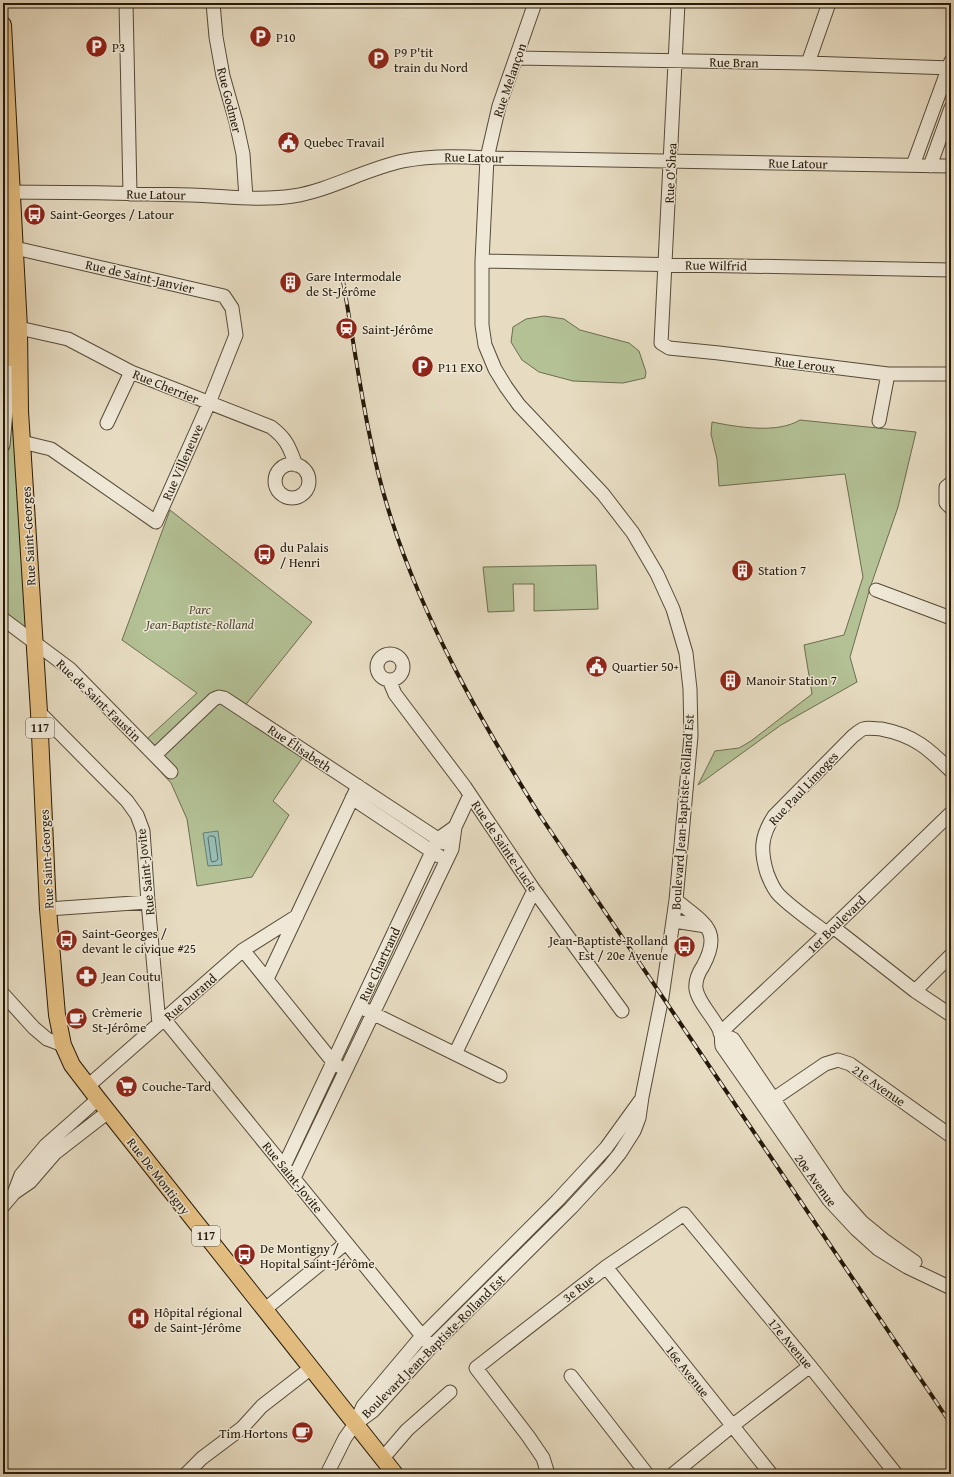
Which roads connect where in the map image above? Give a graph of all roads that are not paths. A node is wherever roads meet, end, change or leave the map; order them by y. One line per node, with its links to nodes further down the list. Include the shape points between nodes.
1 (126, 3): 19 (street)
2 (213, 3): 20 (street, Rue Godmer, via 223,76 243,154)
3 (536, 3): 7 (street, Rue Melançon)
4 (678, 3): 8 (street, Rue O'Shea)
5 (829, 3): 9 (street)
6 (3, 25): 17 (main road, Rue Saint-Georges / 117)
7 (516, 58): 8 (street, Rue Bran); 12 (street, Rue Melançon, via 499,106)
8 (675, 61): 9 (street, Rue Bran); 13 (street, Rue O'Shea)
9 (808, 63): 10 (street, Rue Bran)
10 (950, 65): 14 (street)
11 (951, 108): 15 (street)
12 (487, 158): 13 (street, Rue Latour); 20 (street, Rue Latour, via 430,157 403,161 312,192 293,196); 22 (street, Boulevard Jean-Baptiste-Rolland Est)
13 (670, 161): 14 (street, Rue Latour); 23 (street, Rue O'Shea)
14 (913, 166): 15 (street, Rue Latour)
15 (930, 166): 16 (street, Rue Latour)
16 (951, 166)
17 (7, 167): 18 (main road, Rue Saint-Georges / 117)
18 (7, 192): 19 (street, Rue Latour); 21 (main road, Rue Saint-Georges / 117)
19 (130, 194): 20 (street, Rue Latour)
20 (246, 198)
21 (9, 245): 25 (main road, Rue Saint-Georges / 117); 26 (street, Rue de Saint-Janvier, via 224,296 232,308); 32 (main road, 117, via 7,326 11,355)
22 (482, 260): 23 (street, Rue Wilfrid); 59 (street, Boulevard Jean-Baptiste-Rolland Est, via 482,325 485,345 495,369 519,406 603,494 633,533 657,574 673,609 686,653 691,736)
23 (665, 264): 24 (street, Rue Wilfrid); 27 (street, Rue O'Shea)
24 (951, 270)
25 (19, 328): 28 (street, Rue Cherrier, via 68,339); 32 (main road, Rue Saint-Georges / 117)
26 (236, 336): 31 (street, Rue Villeneuve)
27 (661, 343): 29 (street, Rue Leroux, via 669,348)
28 (131, 372): 31 (street, Rue Cherrier); 34 (street)
29 (888, 374): 30 (street, Rue Leroux); 33 (street)
30 (951, 374)
31 (209, 403): 35 (street, Rue Villeneuve, via 156,522 51,449); 37 (street, Rue Cherrier, via 271,427 289,444)
32 (10, 414): 35 (main road, Rue Saint-Georges / 117); 36 (street)
33 (879, 421)
34 (107, 423)
35 (22, 442): 43 (main road, Rue Saint-Georges / 117)
36 (3, 445)
37 (296, 465)
38 (951, 483): 39 (street, via 946,487 946,503)
39 (951, 508)
40 (876, 590): 41 (street)
41 (951, 618)
42 (3, 619): 43 (street, Rue de Saint-Faustin)
43 (34, 642): 45 (main road, Rue Saint-Georges / 117); 46 (street, Rue de Saint-Faustin, via 70,669)
44 (389, 680): 50 (street, Rue de Sainte-Lucie, via 394,694)
45 (39, 712): 60 (street, Rue Saint-Jovite, via 127,801 137,815 143,831); 61 (main road, Rue Saint-Georges / 117)
46 (155, 755): 48 (street, Rue de Saint-Faustin); 49 (street, Rue Élisabeth, via 219,697)
47 (951, 771): 65 (street, Rue Paul Limoges, via 915,740 891,731 862,729 774,816 767,827 762,850 771,884 779,894)
48 (171, 772)
49 (358, 786): 51 (street); 54 (street, Rue Élisabeth)
50 (470, 795): 53 (street, Rue Chartrand); 58 (street, Rue de Sainte-Lucie)
51 (352, 798): 56 (street); 62 (street)
52 (951, 814): 65 (street, 1er Boulevard)
53 (455, 827): 54 (street, Rue Chartrand); 55 (street, Rue Chartrand)
54 (438, 839): 55 (street, Rue Élisabeth); 56 (street, Rue Chartrand)
55 (452, 849): 57 (street, Rue Chartrand)
56 (432, 851): 57 (street); 71 (street, Rue Chartrand)
57 (446, 861): 73 (street, Rue Chartrand)
58 (534, 890): 72 (street, Rue de Sainte-Lucie); 78 (street)
59 (676, 900): 63 (street, Boulevard Jean-Baptiste-Rolland Est); 64 (street)
60 (148, 902): 61 (street); 75 (street, Rue Saint-Jovite)
61 (48, 909): 77 (main road, Rue Saint-Georges / 117, via 56,1015)
62 (297, 916): 66 (street, Rue Durand); 68 (street)
63 (674, 921): 64 (street); 83 (street, Boulevard Jean-Baptiste-Rolland Est)
64 (706, 926): 76 (street, 20e Avenue, via 711,935 711,946 696,981 696,988 700,1000)
65 (830, 930): 69 (street, Rue Paul Limoges); 76 (street, 1er Boulevard)
66 (243, 950): 68 (street); 75 (street, Rue Durand)
67 (951, 954): 69 (street)
68 (267, 979): 79 (street)
69 (915, 991): 74 (street, Rue Paul Limoges)
70 (3, 994): 77 (street, via 34,1028 47,1039)
71 (359, 1007): 73 (street); 79 (street, Rue Chartrand)
72 (622, 1011)
73 (373, 1014): 78 (street); 80 (street, Rue Chartrand)
74 (951, 1015)
75 (162, 1021): 82 (street, Rue Durand); 90 (street, Rue Saint-Jovite)
76 (720, 1033): 85 (street, 20e Avenue, via 722,1046)
77 (63, 1045): 82 (main road, Rue De Montigny / 117, via 72,1065)
78 (455, 1054): 81 (street)
79 (333, 1062): 80 (street); 86 (street, Rue Chartrand)
80 (345, 1071): 88 (street, Rue Chartrand)
81 (500, 1076)
82 (88, 1086): 84 (main road, Rue De Montigny / 117)
83 (642, 1097): 93 (street, Boulevard Jean-Baptiste-Rolland Est, via 606,1148); 95 (street, Boulevard Jean-Baptiste-Rolland Est, via 634,1131 620,1153)
84 (98, 1099): 87 (main road, Rue De Montigny / 117); 92 (street, via 46,1145 21,1176)
85 (768, 1102): 89 (street, 21e Avenue, via 825,1064 838,1060 850,1064); 101 (street, 20e Avenue, via 838,1195 862,1222 911,1260); 102 (street, 20e Avenue, via 829,1200 856,1229 878,1249 907,1267)
86 (311, 1108): 88 (street); 90 (street, Rue Chartrand)
87 (108, 1112): 92 (street, via 55,1153 30,1182); 103 (main road, Rue De Montigny / 117)
88 (324, 1114): 91 (street, Rue Chartrand)
89 (951, 1136)
90 (284, 1166): 91 (street, Rue Saint-Jovite)
91 (294, 1178): 99 (street, Rue Saint-Jovite)
92 (14, 1193): 94 (street)
93 (560, 1198): 95 (street); 97 (street, Boulevard Jean-Baptiste-Rolland Est)
94 (3, 1206)
95 (571, 1208): 98 (street, Boulevard Jean-Baptiste-Rolland Est)
96 (684, 1214): 100 (street, 3e Rue); 106 (street, 17e Avenue)
97 (527, 1232): 98 (street); 104 (street, Boulevard Jean-Baptiste-Rolland Est)
98 (537, 1242): 105 (street, Boulevard Jean-Baptiste-Rolland Est)
99 (346, 1243): 103 (street); 104 (street, Rue Saint-Jovite)
100 (606, 1267): 111 (street, 16e Avenue); 116 (street, 3e Rue, via 476,1368 543,1458)
101 (951, 1279)
102 (951, 1288)
103 (264, 1310): 107 (main road, Rue De Montigny / 117)
104 (422, 1336): 105 (street, Rue Saint-Jovite); 110 (street, Boulevard Jean-Baptiste-Rolland Est, via 363,1406)
105 (431, 1347): 110 (street, Boulevard Jean-Baptiste-Rolland Est, via 373,1411)
106 (810, 1366): 111 (street); 120 (street, 17e Avenue)
107 (311, 1368): 110 (main road, Rue De Montigny / 117); 113 (street, via 262,1406 242,1428 202,1458)
108 (571, 1376): 117 (street)
109 (450, 1392): 112 (street, via 407,1430)
110 (355, 1424): 112 (main road, 117); 114 (street)
111 (732, 1426): 118 (street); 119 (street, 16e Avenue)
112 (383, 1458): 115 (main road, 117)
113 (186, 1474)
114 (327, 1474)
115 (395, 1474)
116 (548, 1474)
117 (647, 1474)
118 (673, 1474)
119 (771, 1474)
120 (896, 1474)

